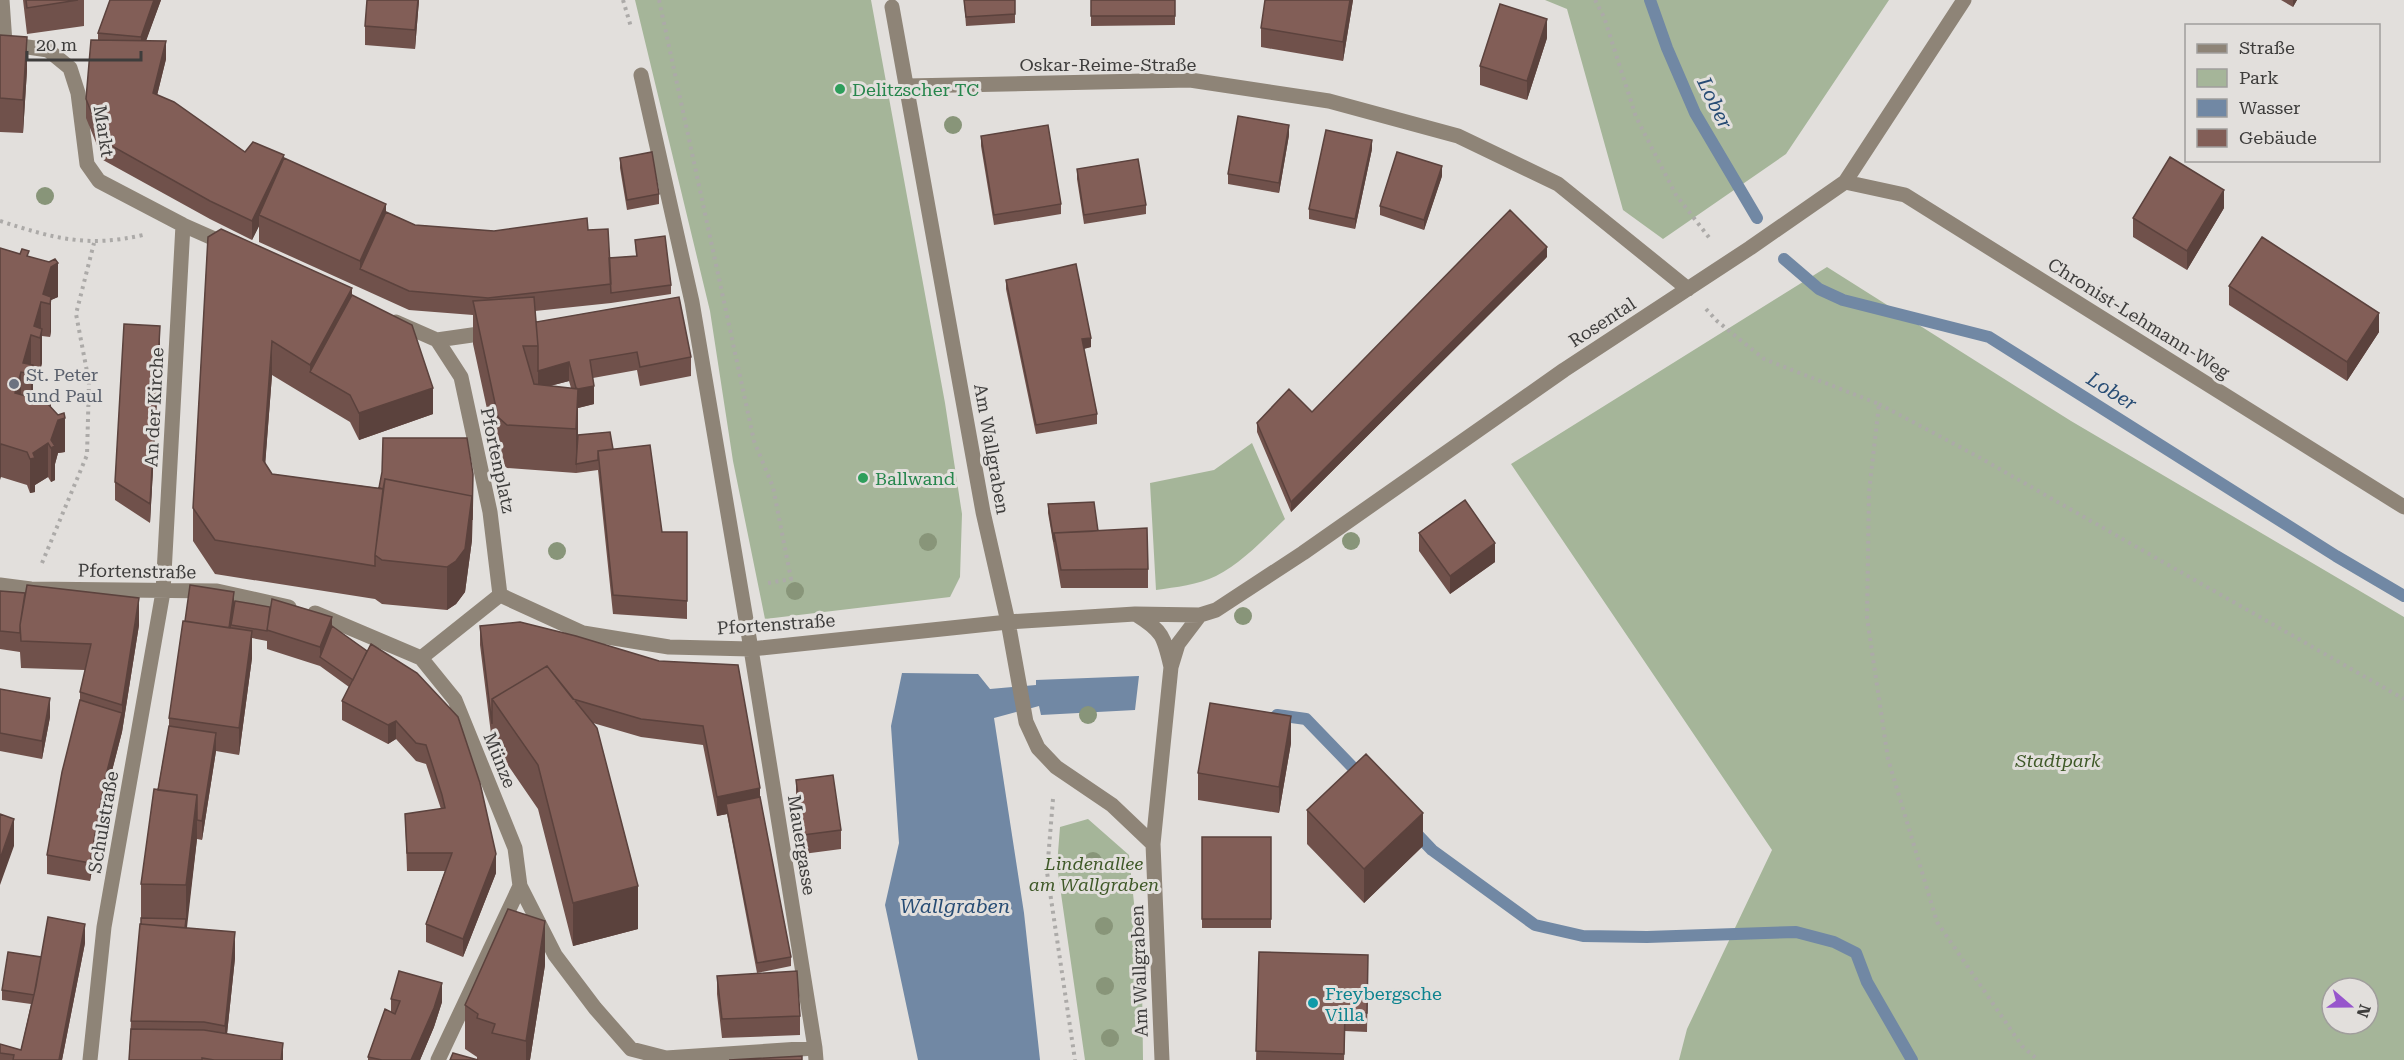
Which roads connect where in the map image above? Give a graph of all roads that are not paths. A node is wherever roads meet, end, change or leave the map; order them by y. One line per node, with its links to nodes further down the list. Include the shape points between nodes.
1 (2, 0): 4 (street)
2 (1964, 0): 7 (street, Rosental)
3 (892, 7): 6 (street, Am Wallgraben)
4 (2, 43): 8 (street, Markt, via 48,50 70,68 78,93 87,164 99,181)
5 (641, 75): 21 (street, Mauergasse)
6 (907, 86): 10 (street, Oskar-Reime-Straße, via 1190,80 1329,101 1458,136 1558,184); 20 (street, Am Wallgraben, via 983,512)
7 (1845, 182): 10 (street, Rosental); 14 (street, Chronist-Lehmann-Weg, via 1905,195)
8 (183, 225): 9 (street, Markt); 16 (street, An der Kirche)
9 (236, 249)
10 (1688, 289): 19 (street, Rosental, via 1564,370 1293,559 1216,609)
11 (384, 316): 13 (street)
12 (508, 329): 13 (street)
13 (437, 340): 17 (street, Pfortenplatz, via 461,377 490,512)
14 (2404, 507)
15 (0, 585): 16 (street, Pfortenstraße)
16 (163, 592): 22 (street, Pfortenstraße, via 217,591 318,614); 28 (street, Schulstraße, via 104,927)
17 (500, 595): 21 (street, Pfortenstraße, via 584,633 669,647); 22 (street)
18 (1135, 614): 19 (street, Pfortenstraße); 20 (street, Pfortenstraße); 23 (street, Am Wallgraben, via 1155,626 1165,641)
19 (1200, 615): 23 (street, Am Wallgraben, via 1178,644)
20 (1008, 622): 21 (street, Pfortenstraße); 24 (street, Am Wallgraben, via 1026,722 1038,748 1056,766 1112,805)
21 (751, 649): 26 (street, Mauergasse)
22 (421, 658): 25 (street, Münze, via 455,700 515,848)
23 (1171, 667): 24 (street, Am Wallgraben)
24 (1153, 844): 30 (street, Am Wallgraben)
25 (520, 886): 27 (street, Münze, via 555,955 595,1008 631,1048); 29 (street)
26 (816, 1054): 27 (street, Münze)
27 (666, 1059)
28 (90, 1060)
29 (438, 1060)
30 (1162, 1060)

